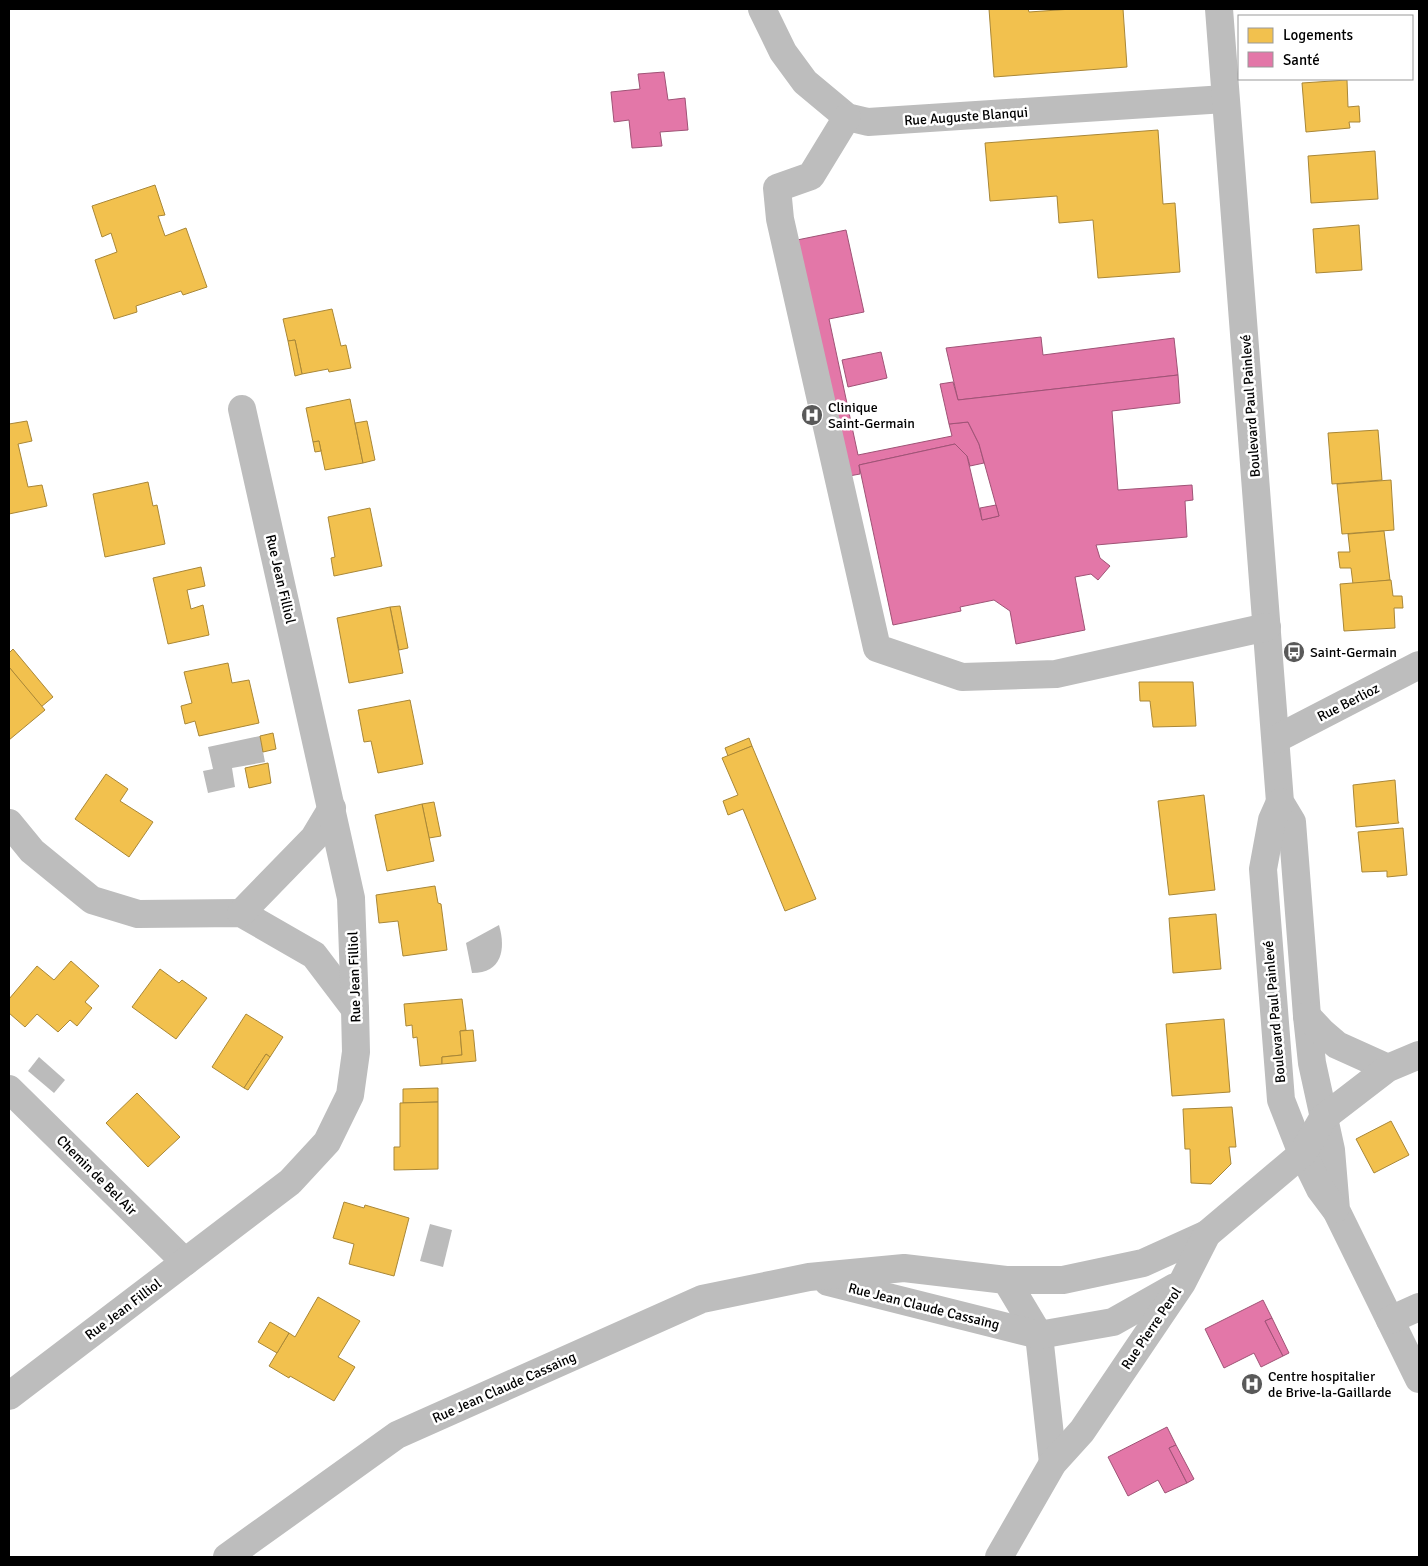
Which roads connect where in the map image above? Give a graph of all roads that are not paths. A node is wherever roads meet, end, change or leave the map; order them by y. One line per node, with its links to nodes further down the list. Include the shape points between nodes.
1 (762, 9): 4 (street, Rue Auguste Blanqui, via 782,52 804,82)
2 (1219, 9): 3 (street, Boulevard Paul Painlevé)
3 (1225, 99): 4 (street, Rue Auguste Blanqui, via 868,122); 6 (street, Boulevard Paul Painlevé)
4 (847, 117): 6 (street, via 811,176 777,188 780,219 878,648 962,677 1056,674)
5 (242, 409): 10 (street, Rue Jean Filliol)
6 (1267, 627): 8 (street, Boulevard Paul Painlevé)
7 (1419, 665): 8 (street, Rue Berlioz)
8 (1276, 739): 9 (street, Boulevard Paul Painlevé)
9 (1280, 802): 14 (street, Boulevard Paul Painlevé, via 1292,822); 19 (street, Boulevard Paul Painlevé, via 1272,820 1263,869 1281,1100)
10 (332, 808): 12 (street, via 314,838); 13 (street, Rue Jean Filliol, via 351,898)
11 (9, 823): 12 (street, via 32,851 92,900 138,914)
12 (242, 913): 13 (street, via 314,955)
13 (356, 1009): 22 (street, Rue Jean Filliol, via 356,1052 350,1095 327,1142 290,1182)
14 (1307, 1016): 16 (street, via 1337,1045); 18 (street, Boulevard Paul Painlevé)
15 (1419, 1055): 16 (street)
16 (1388, 1068): 18 (street)
17 (9, 1089): 22 (street, Chemin de Bel Air)
18 (1323, 1118): 19 (street, Rue Pierre Perol); 20 (street, Boulevard Paul Painlevé, via 1331,1150)
19 (1303, 1153): 20 (street, Boulevard Paul Painlevé, via 1320,1189); 21 (street, Rue Pierre Perol)
20 (1336, 1210): 27 (street)
21 (1207, 1234): 24 (street, Rue Jean Claude Cassaing, via 1143,1263 1063,1280); 25 (street, Rue Pierre Perol)
22 (184, 1262): 30 (street, Rue Jean Filliol)
23 (809, 1277): 24 (street, Rue Jean Claude Cassaing, via 904,1268); 28 (street, Rue Jean Claude Cassaing); 32 (street, Rue Jean Claude Cassaing, via 702,1299 397,1435)
24 (1006, 1280): 28 (street)
25 (1182, 1283): 28 (street, Rue Jean Claude Cassaing, via 1113,1322); 31 (street, Rue Pierre Perol, via 1082,1431)
26 (1419, 1307): 27 (street)
27 (1390, 1320): 29 (street)
28 (1039, 1334): 31 (street)
29 (1419, 1378)
30 (9, 1396)
31 (1053, 1463): 33 (street, Rue Pierre Perol)
32 (227, 1557)
33 (999, 1557)

